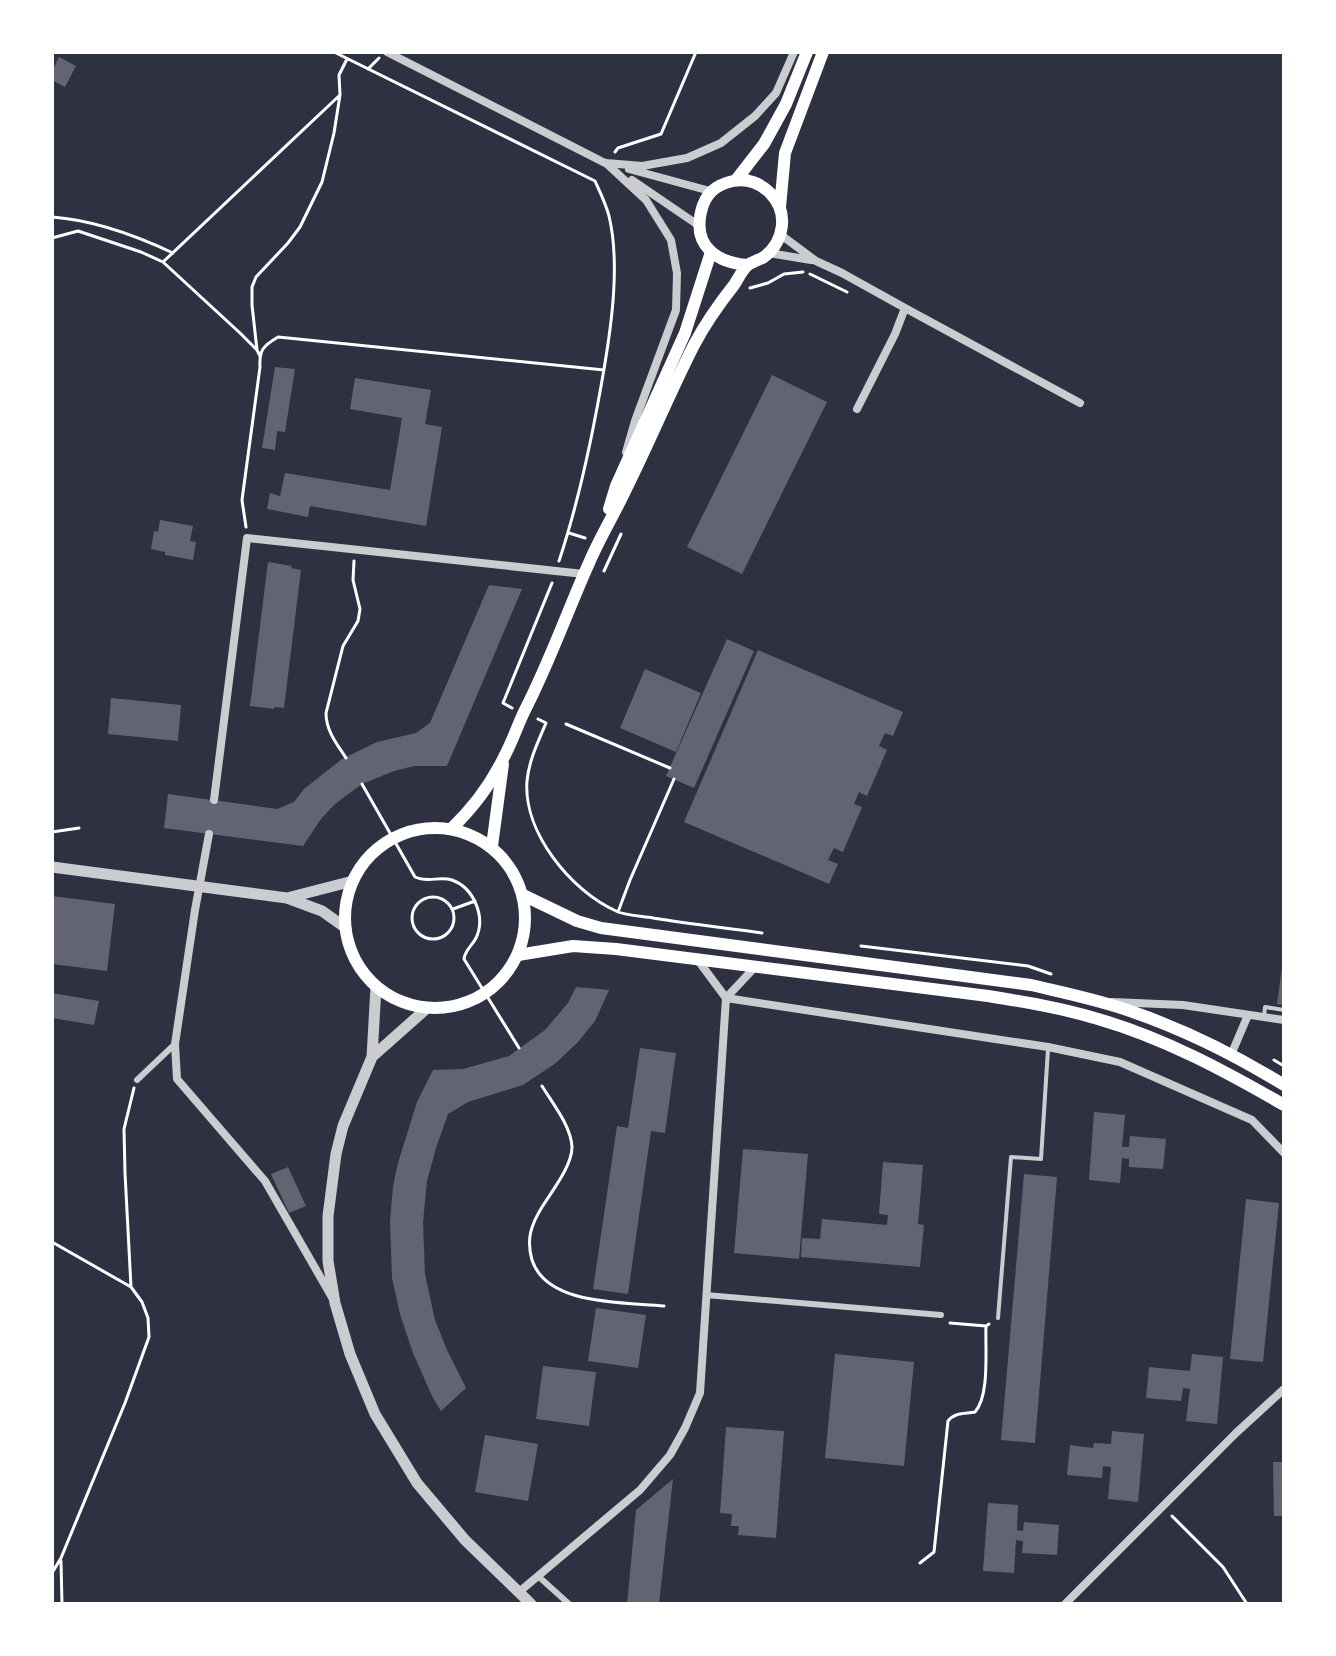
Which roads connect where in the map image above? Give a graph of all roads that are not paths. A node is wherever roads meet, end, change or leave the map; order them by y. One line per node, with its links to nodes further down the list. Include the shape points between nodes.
1 (386, 52): 5 (street)
2 (794, 52): 5 (street, via 776,93 721,143 687,158 642,166)
3 (807, 52): 6 (main road, via 764,144)
4 (823, 52): 8 (main road, via 785,153)
5 (606, 163): 7 (street); 9 (street); 18 (street, via 646,200 671,240 677,273 676,310)
6 (736, 180): 7 (main road); 8 (main road, via 762,186)
7 (710, 191): 9 (main road)
8 (780, 207): 10 (main road)
9 (698, 225): 11 (main road)
10 (781, 235): 12 (main road); 13 (street)
11 (711, 252): 14 (main road); 18 (main road, via 685,333)
12 (769, 253): 13 (street); 14 (main road)
13 (816, 261): 15 (street)
14 (748, 265): 19 (main road, via 694,344)
15 (905, 308): 16 (street); 17 (street)
16 (1080, 403)
17 (857, 409)
18 (616, 486): 19 (main road)
19 (603, 531): 20 (main road)
20 (584, 574): 21 (main road); 22 (street, via 247,538)
21 (504, 757): 23 (main road, via 471,810); 25 (main road)
22 (214, 800)
23 (451, 829): 25 (main road); 27 (main road, via 422,829 394,837 370,855)
24 (209, 834): 28 (street)
25 (492, 846): 29 (main road, via 514,873)
26 (52, 867): 28 (street)
27 (353, 881): 30 (street); 31 (main road, via 345,906)
28 (200, 886): 30 (street); 43 (street)
29 (523, 895): 32 (main road, via 526,923); 37 (main road, via 601,928 1031,985)
30 (287, 898): 31 (street, via 322,911)
31 (346, 928): 35 (main road, via 357,964)
32 (518, 955): 33 (main road, via 573,946); 38 (main road, via 505,977 483,996 455,1007)
33 (697, 959): 34 (main road); 36 (street)
34 (756, 966): 36 (street); 49 (main road, via 988,996 1098,1018 1210,1064)
35 (376, 987): 38 (main road, via 399,1002); 46 (street)
36 (726, 998): 44 (street); 51 (street)
37 (1099, 1002): 40 (street, via 1183,1005); 45 (main road, via 1171,1026)
38 (426, 1009): 46 (street)
39 (1284, 1010): 41 (lane, via 1265,1007)
40 (1248, 1015): 41 (street); 45 (street)
41 (1264, 1017): 42 (street)
42 (1284, 1020)
43 (175, 1044): 47 (street); 52 (street, via 177,1079 265,1181)
44 (1048, 1047): 50 (street, via 1120,1062 1252,1120); 54 (lane, via 1041,1159 1011,1157)
45 (1231, 1055): 48 (main road)
46 (372, 1057): 52 (street, via 336,1154 328,1216)
47 (137, 1080)
48 (1284, 1085)
49 (1284, 1105)
50 (1284, 1153)
51 (706, 1295): 53 (street); 56 (street, via 700,1393 670,1455 640,1490)
52 (335, 1303): 57 (street, via 375,1414 417,1483)
53 (941, 1315)
54 (998, 1318)
55 (1284, 1389): 60 (street)
56 (538, 1576): 57 (street); 59 (street)
57 (519, 1592): 58 (street)
58 (531, 1604)
59 (569, 1604)
60 (1065, 1604)

